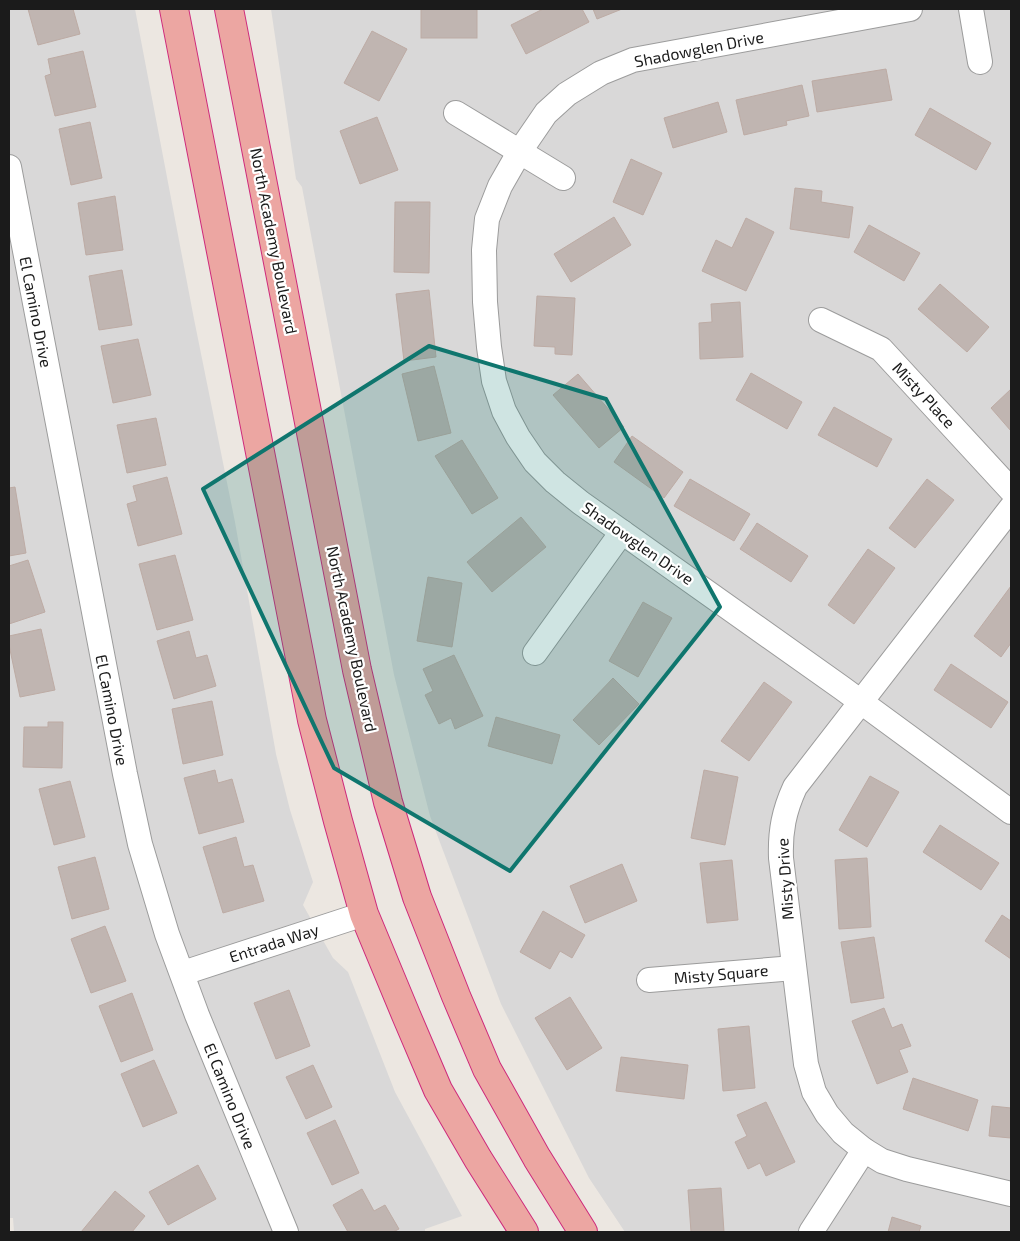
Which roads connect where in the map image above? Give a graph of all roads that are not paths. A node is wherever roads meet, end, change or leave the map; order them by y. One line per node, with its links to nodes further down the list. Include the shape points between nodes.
1 (174, 9): 17 (highway, via 312,720)
2 (229, 9): 25 (highway, North Academy Boulevard, via 357,670 388,802 417,898 487,1068)
3 (910, 9): 7 (street, Shadowglen Drive, via 633,60 601,73 568,94 546,113)
4 (971, 9): 5 (street)
5 (980, 62)
6 (456, 113): 7 (street)
7 (520, 151): 9 (street); 13 (street, Shadowglen Drive, via 500,186 487,219 485,302 494,381 504,411 535,462 581,504)
8 (9, 167): 19 (street, El Camino Drive, via 126,783 140,844 167,934)
9 (563, 178)
10 (821, 320): 11 (street, Misty Place, via 881,349)
11 (1011, 490)
12 (1011, 508): 15 (street, Misty Drive)
13 (622, 532): 14 (street); 15 (street, Shadowglen Drive)
14 (536, 654)
15 (861, 701): 16 (street, Shadowglen Drive); 18 (street, Misty Drive, via 795,787 782,822 781,858)
16 (1011, 812)
17 (364, 914): 19 (street, Entrada Way); 24 (highway, via 438,1090)
18 (794, 968): 20 (street, Misty Square); 21 (street, Misty Drive, via 806,1064 814,1092 843,1133)
19 (183, 973): 23 (street, El Camino Drive, via 197,1015)
20 (649, 980)
21 (864, 1150): 22 (street, Misty Drive, via 882,1161 906,1169); 26 (street)
22 (1011, 1194)
23 (286, 1232)
24 (524, 1232)
25 (583, 1232)
26 (812, 1232)

